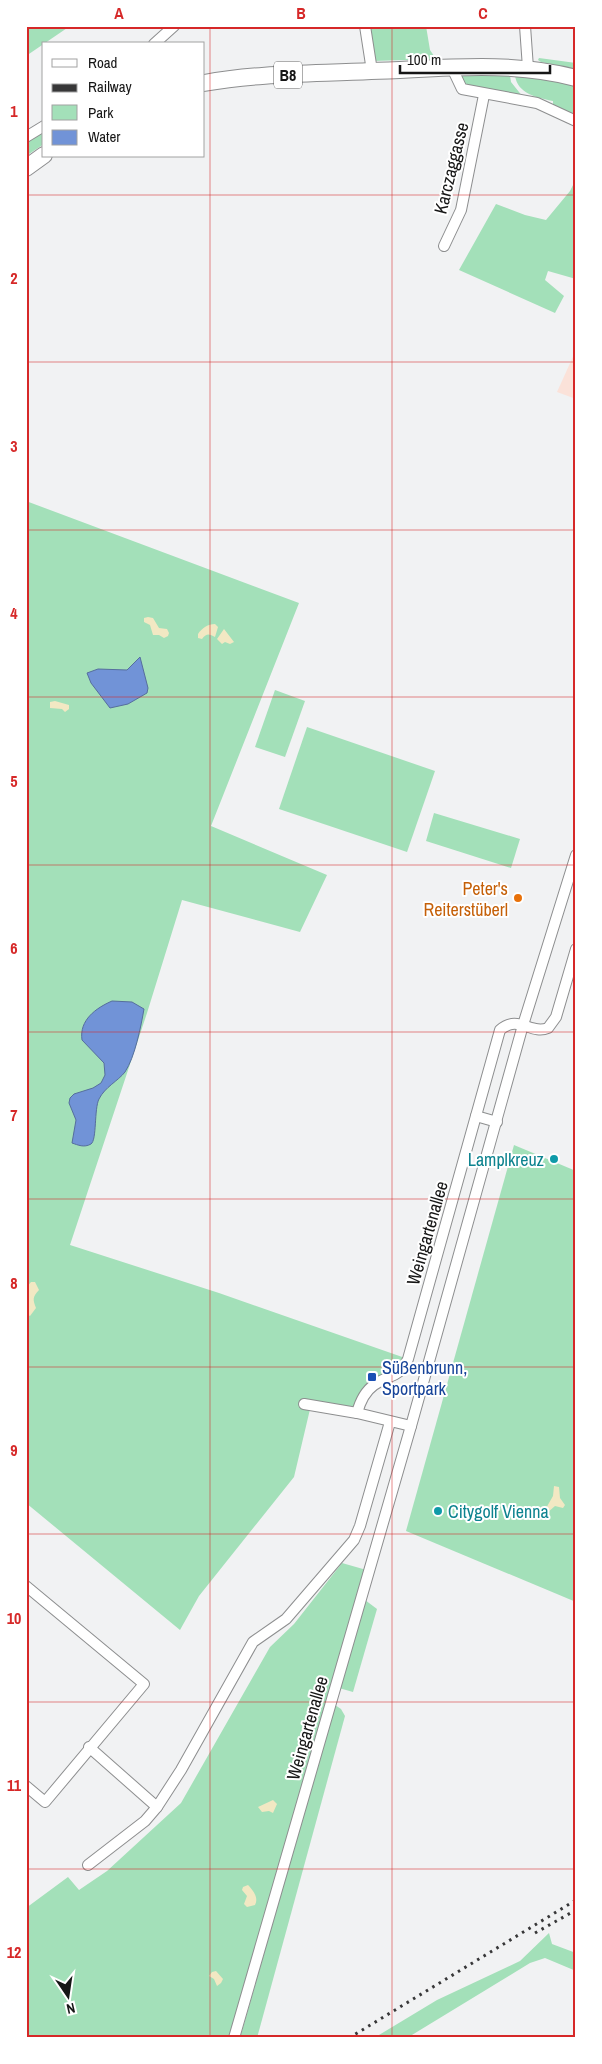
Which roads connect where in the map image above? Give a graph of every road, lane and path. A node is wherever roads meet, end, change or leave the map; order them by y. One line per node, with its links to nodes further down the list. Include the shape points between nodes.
1 (174, 26): 4 (street)
2 (365, 26): 7 (street)
3 (524, 26): 6 (street)
4 (156, 42)
5 (452, 68): 6 (main road, B8); 7 (main road, B8); 10 (street, via 462,89)
6 (528, 68): 8 (main road, B8)
7 (372, 71): 9 (main road, B8, via 253,76)
8 (576, 78)
9 (205, 83)
10 (484, 95): 11 (street, via 537,103); 16 (street, Karczaggasse, via 461,210)
11 (576, 121)
12 (42, 127): 13 (street)
13 (26, 137)
14 (42, 156): 15 (main road)
15 (26, 168)
16 (444, 246)
17 (576, 855): 18 (street, Weingartenallee)
18 (574, 868): 20 (street, Weingartenallee)
19 (576, 949): 20 (street, Weingartenallee, via 553,1022 544,1030)
20 (523, 1025): 21 (street, Weingartenallee, via 511,1024 500,1030); 22 (street, Weingartenallee)
21 (476, 1116): 22 (street); 24 (street, Weingartenallee, via 404,1369 375,1384 363,1396)
22 (497, 1122): 26 (street, Weingartenallee)
23 (304, 1404): 24 (street)
24 (357, 1413): 25 (street)
25 (390, 1422): 26 (street); 30 (street, via 354,1540 286,1619 253,1642)
26 (411, 1426): 32 (street, Weingartenallee)
27 (26, 1586): 28 (street, via 144,1684)
28 (89, 1748): 29 (street, via 45,1802); 30 (street)
29 (26, 1786)
30 (157, 1807): 31 (street, via 145,1821)
31 (88, 1865)
32 (234, 2038)

